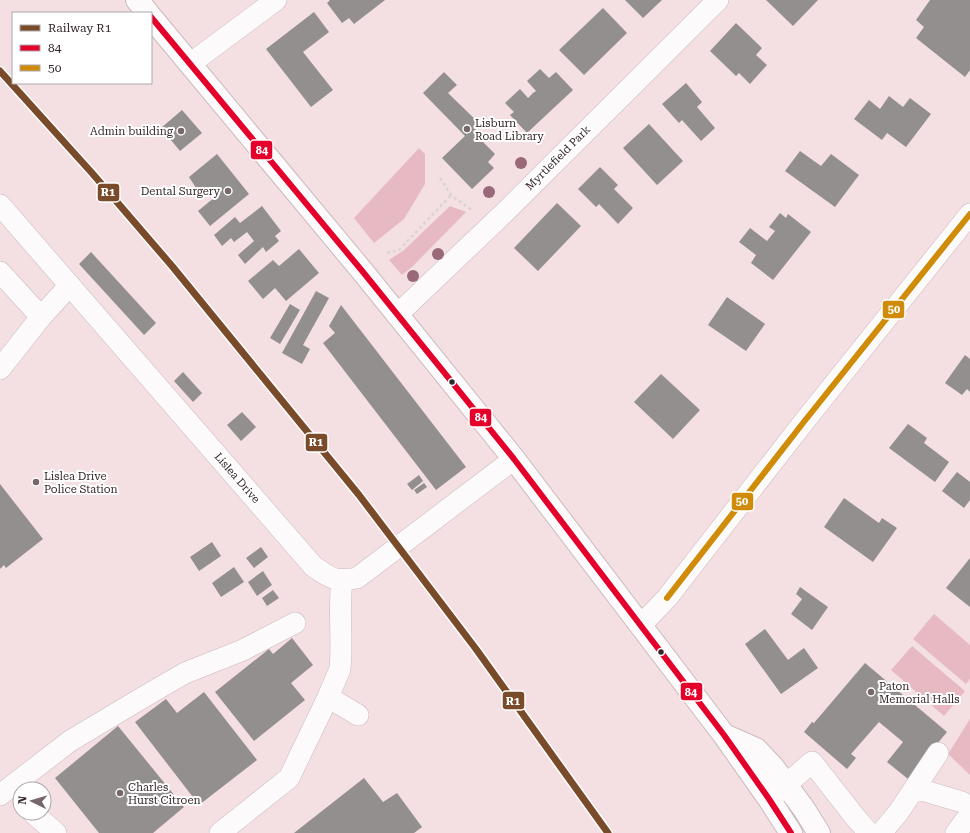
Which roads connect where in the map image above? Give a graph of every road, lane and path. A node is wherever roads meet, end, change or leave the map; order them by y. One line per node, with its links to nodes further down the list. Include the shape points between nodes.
1 (137, 0): 4 (main road)
2 (276, 0): 6 (street)
3 (718, 0): 15 (street, Myrtlefield Park, via 506,211)
4 (147, 12)
5 (152, 18): 6 (main road)
6 (190, 64): 15 (main road)
7 (440, 178): 8 (path)
8 (451, 195): 10 (path); 12 (path, via 399,250)
9 (0, 205): 14 (street, Lislea Drive)
10 (473, 211)
11 (970, 214): 21 (street, via 667,598)
12 (387, 253)
13 (0, 272): 16 (street)
14 (70, 285): 16 (street); 19 (street, Lislea Drive, via 314,567 332,579)
15 (397, 315): 18 (main road)
16 (41, 318): 17 (street)
17 (0, 369)
18 (514, 459): 19 (street, via 357,578); 21 (main road)
19 (342, 581): 22 (street, via 342,654 340,669)
20 (295, 623): 28 (street, via 243,650 185,673 147,695 70,741)
21 (641, 625): 24 (main road)
22 (328, 697): 23 (street); 34 (street, via 289,778)
23 (358, 715)
24 (724, 735): 26 (main road, via 756,749); 29 (main road)
25 (938, 753): 27 (street)
26 (785, 785): 29 (street); 36 (main road); 37 (street, via 812,762)
27 (915, 788): 30 (street, via 962,802); 38 (street)
28 (7, 790)
29 (769, 799): 35 (main road)
30 (970, 808)
31 (970, 814): 39 (street)
32 (42, 821): 33 (street)
33 (56, 833)
34 (220, 833)
35 (791, 833)
36 (819, 833)
37 (869, 833)
38 (881, 833)
39 (956, 833)

